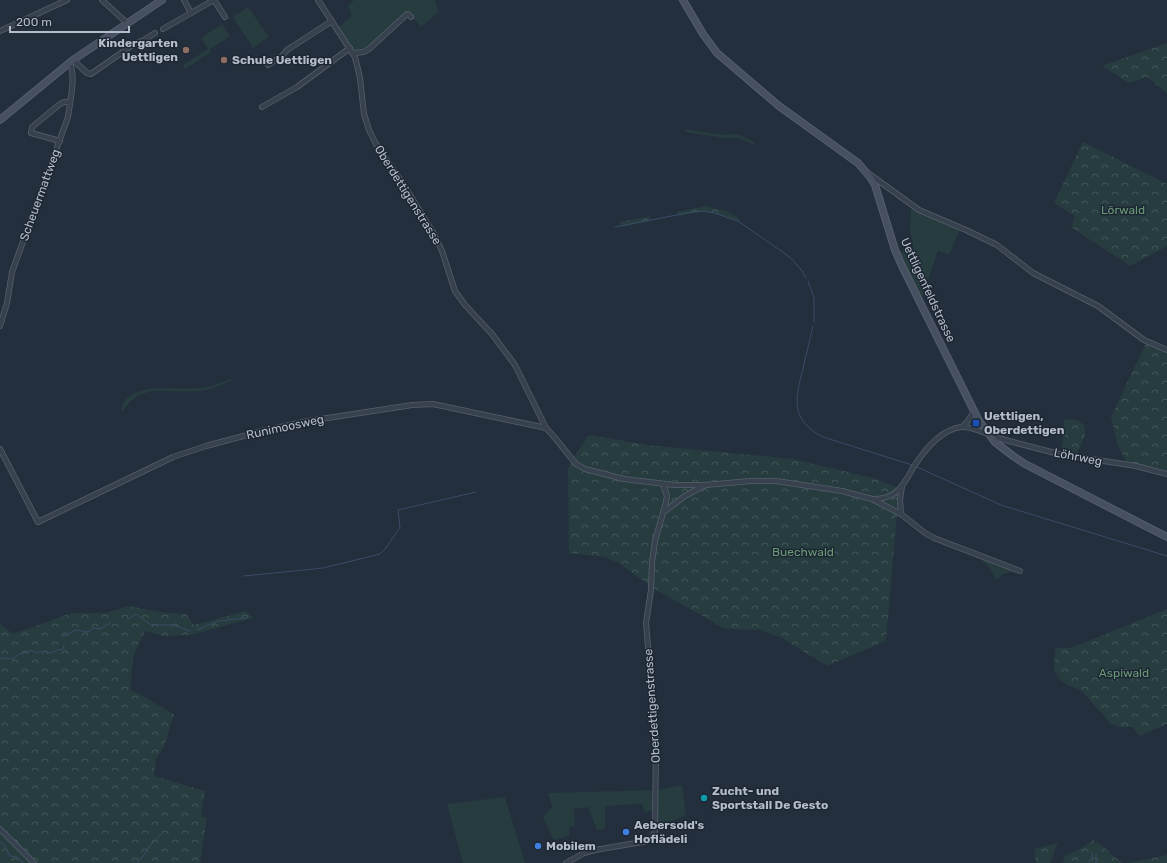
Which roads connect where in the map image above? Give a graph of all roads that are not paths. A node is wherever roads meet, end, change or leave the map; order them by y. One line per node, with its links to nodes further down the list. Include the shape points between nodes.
1 (67, 0): 14 (street)
2 (102, 0): 12 (street)
3 (162, 0): 12 (main road)
4 (184, 0): 8 (street)
5 (214, 0): 8 (street); 9 (street)
6 (318, 0): 11 (street, Oberdettigenstrasse)
7 (683, 0): 24 (main road, Uettligenfeldstrasse, via 717,53 779,106)
8 (191, 13): 13 (street)
9 (225, 17)
10 (411, 17): 17 (street, via 406,15 369,49)
11 (332, 21): 16 (street, Oberdettigenstrasse); 19 (street)
12 (127, 24): 18 (main road)
13 (163, 30)
14 (0, 31)
15 (155, 33): 18 (street, via 134,44 91,74)
16 (350, 48): 17 (street, Oberdettigenstrasse); 21 (street, via 297,87)
17 (354, 53): 31 (street, Oberdettigenstrasse, via 364,114 376,144 438,242 455,291 515,365)
18 (72, 61): 20 (street, Scheuermattweg); 22 (main road)
19 (268, 65)
20 (70, 102): 23 (street, Scheuermattweg); 23 (street, via 60,104 31,130 31,133)
21 (262, 107)
22 (0, 120)
23 (60, 141): 27 (street, Scheuermattweg, via 12,272)
24 (867, 172): 25 (street); 26 (main road, Uettligenfeldstrasse)
25 (884, 184): 26 (street); 28 (street, via 919,210 997,245 1033,273 1098,306 1144,340)
26 (876, 189): 29 (main road, Uettligenfeldstrasse, via 902,266)
27 (0, 326)
28 (1167, 350)
29 (974, 411): 30 (street); 32 (main road, Uettligenfeldstrasse)
30 (962, 427): 32 (street, Löhrweg); 37 (street, via 941,436 914,466)
31 (546, 428): 33 (street, Runimoosweg, via 433,404 308,421 173,457 38,522); 35 (street, Oberdettigenstrasse, via 573,461 582,468 619,478)
32 (989, 435): 34 (street, Löhrweg, via 1059,454 1136,466); 41 (main road, Uettligenfeldstrasse, via 1025,464)
33 (0, 449)
34 (1167, 474)
35 (663, 484): 36 (street, Oberdettigenstrasse); 39 (street, Oberdettigenstrasse, via 667,496)
36 (704, 485): 38 (street, Oberdettigenstrasse, via 776,481 842,491); 39 (street)
37 (902, 486): 38 (street, via 890,495); 40 (street)
38 (872, 499): 40 (street, Oberdettigenstrasse)
39 (665, 510): 45 (street, Oberdettigenstrasse, via 655,541 646,623 656,742 656,831 648,841 594,850)
40 (901, 514): 42 (street, Oberdettigenstrasse, via 934,538)
41 (1167, 537)
42 (1020, 571)
43 (0, 829): 44 (street)
44 (34, 863)
45 (566, 863)

